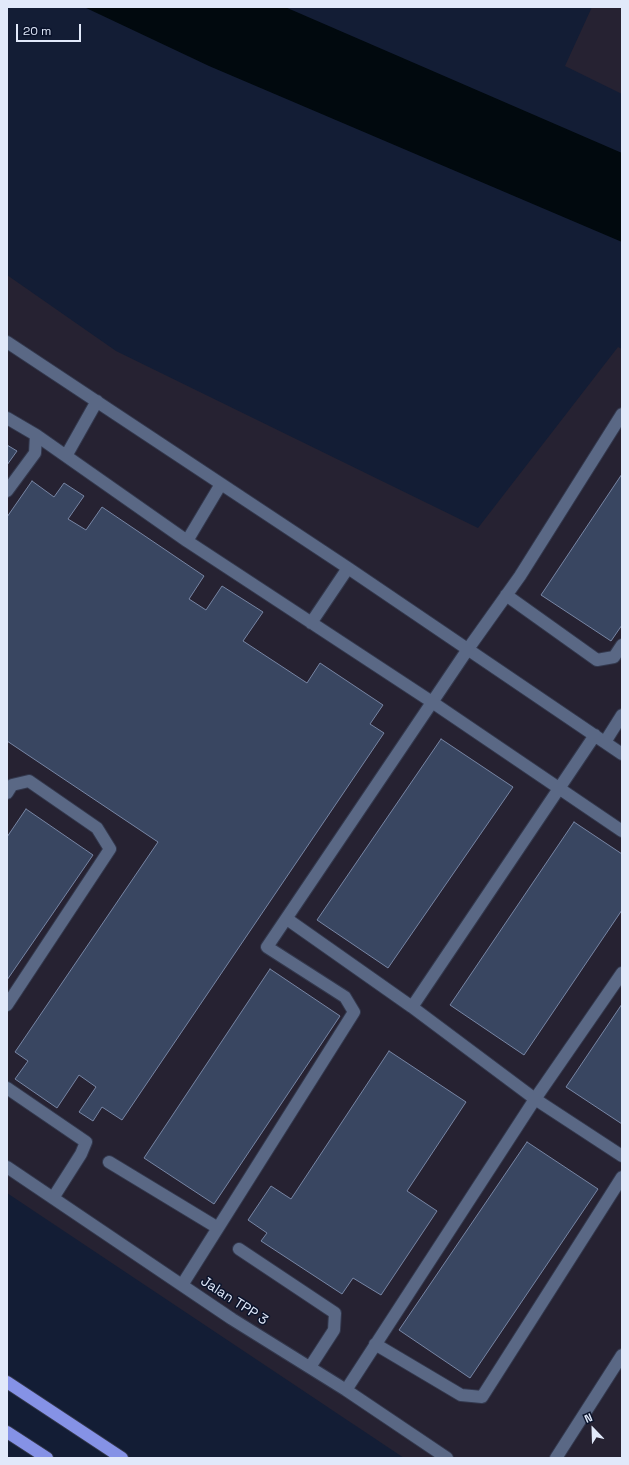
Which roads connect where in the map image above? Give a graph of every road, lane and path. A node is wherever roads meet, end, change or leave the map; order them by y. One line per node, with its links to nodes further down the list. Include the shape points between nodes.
1 (7, 342): 2 (street)
2 (97, 401): 6 (street); 7 (street)
3 (622, 414): 11 (street)
4 (7, 418): 5 (street)
5 (36, 435): 6 (street); 8 (street, via 35,452)
6 (66, 456): 9 (street)
7 (221, 484): 9 (street); 10 (street)
8 (7, 491)
9 (187, 541): 12 (street)
10 (348, 568): 12 (street); 14 (street)
11 (506, 595): 13 (street, via 597,660 614,657); 14 (street)
12 (311, 623): 15 (street)
13 (622, 645)
14 (468, 649): 15 (street); 17 (street)
15 (432, 702): 20 (street); 23 (street)
16 (622, 715): 18 (street)
17 (595, 735): 18 (street); 20 (street)
18 (605, 742): 19 (street)
19 (622, 754)
20 (559, 789): 22 (street); 26 (street)
21 (7, 793): 25 (street, via 12,786 29,781 97,828 110,849)
22 (622, 831)
23 (287, 919): 26 (street); 34 (street, via 267,947 344,997 354,1012)
24 (622, 972): 28 (street)
25 (7, 1005)
26 (412, 1007): 28 (street)
27 (7, 1088): 33 (street, via 86,1142)
28 (535, 1098): 29 (street); 37 (street)
29 (622, 1156)
30 (109, 1162): 34 (street)
31 (7, 1167): 33 (street, Jalan TPP 3)
32 (622, 1177): 37 (street, via 482,1397 461,1395)
33 (53, 1198): 36 (street, Jalan TPP 3)
34 (218, 1228): 36 (street)
35 (239, 1249): 39 (street, via 335,1313 334,1330)
36 (182, 1285): 39 (street, Jalan TPP 3)
37 (375, 1344): 41 (street)
38 (622, 1355): 46 (street)
39 (310, 1367): 41 (street, Jalan TPP 3)
40 (7, 1382): 44 (highway)
41 (346, 1390): 45 (street, Jalan TPP 3)
42 (7, 1432): 43 (highway)
43 (47, 1458)
44 (122, 1458)
45 (447, 1458)
46 (556, 1458)

